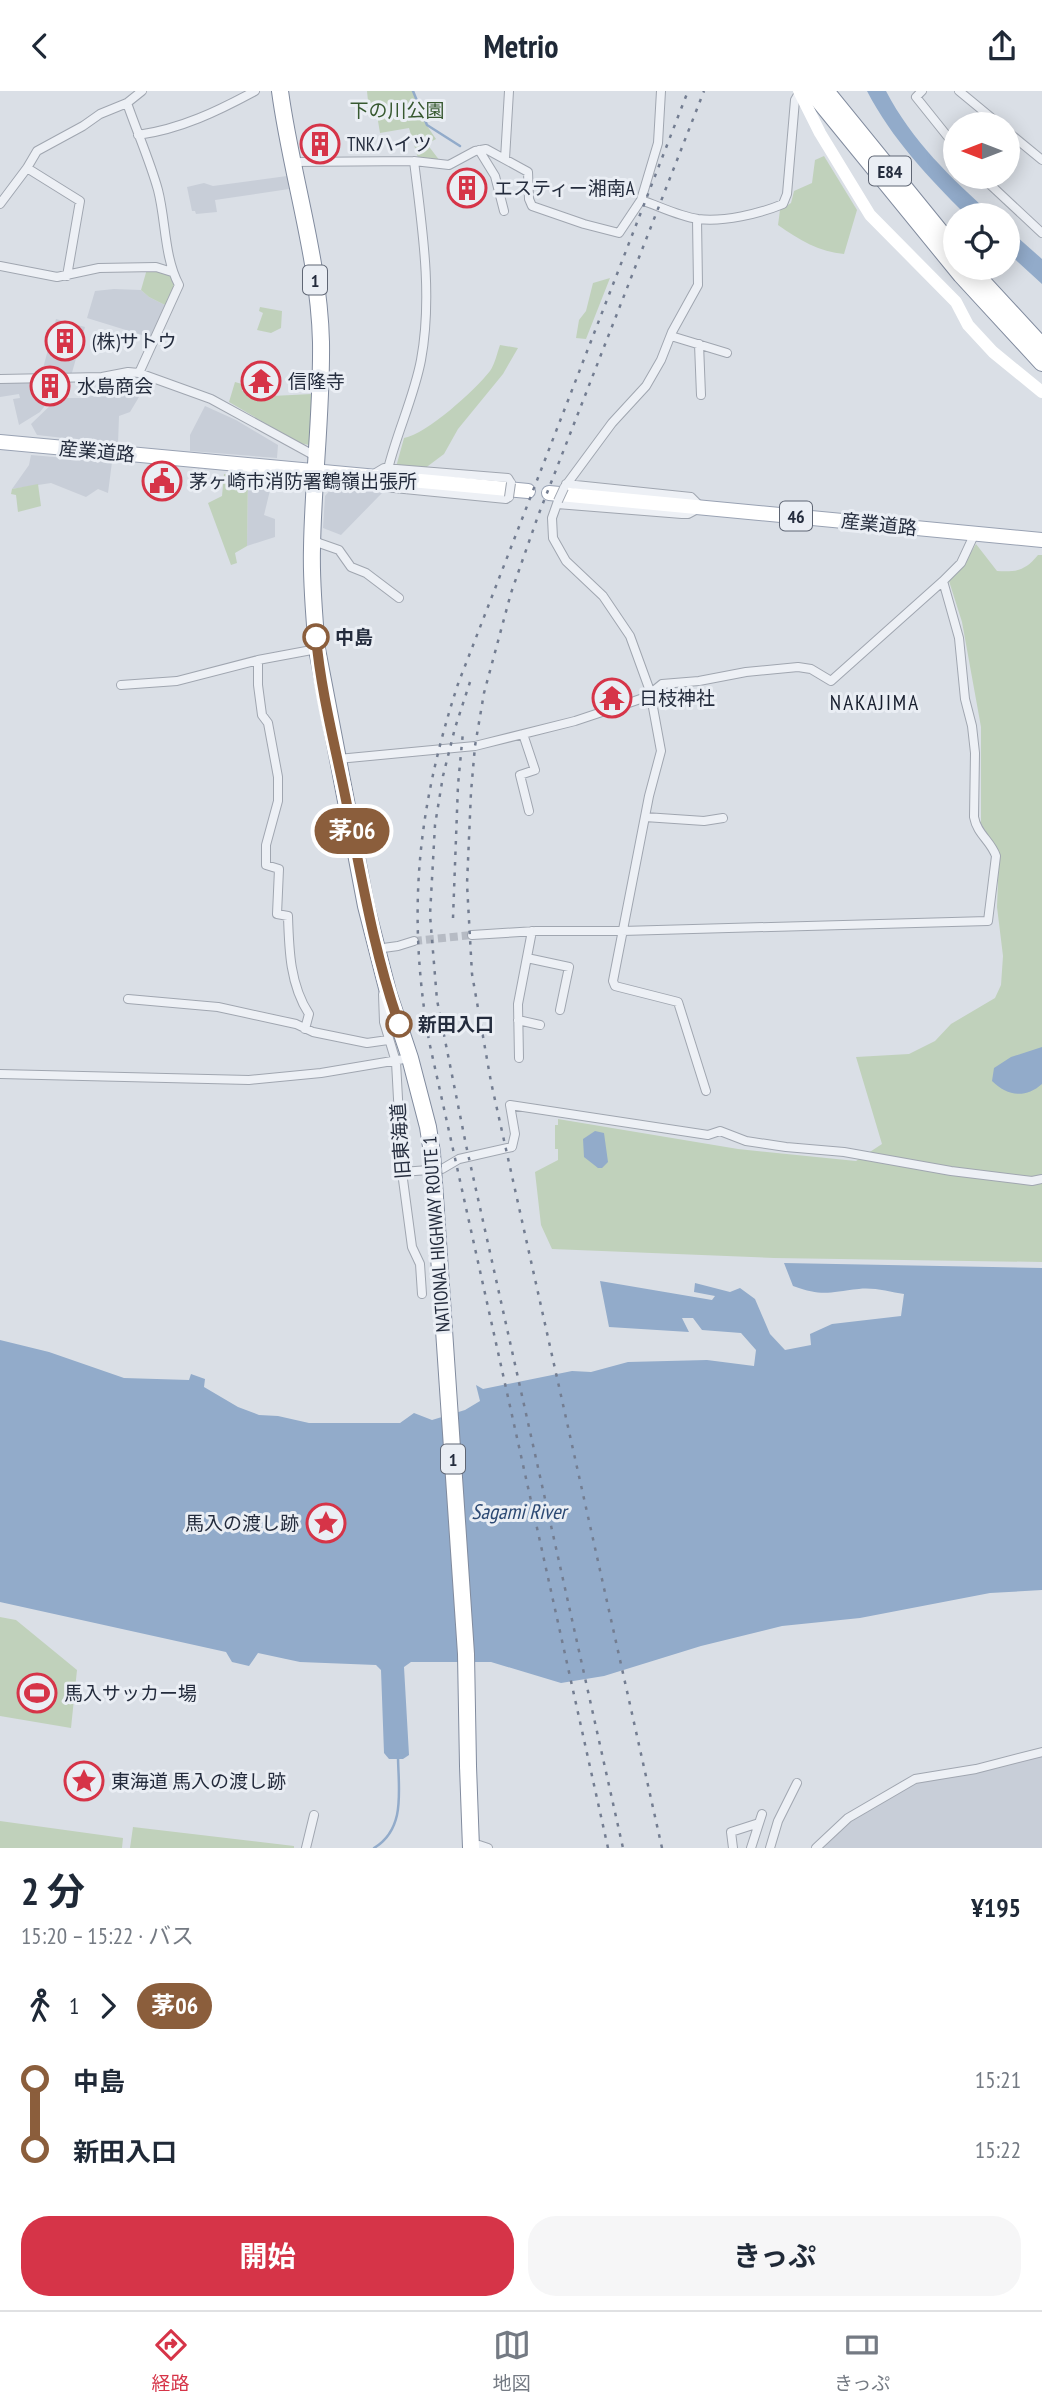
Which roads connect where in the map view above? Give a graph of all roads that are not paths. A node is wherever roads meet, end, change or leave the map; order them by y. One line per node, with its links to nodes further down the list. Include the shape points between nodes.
1 (142, 91): 10 (street)
2 (256, 91): 13 (street, via 189,122)
3 (280, 91): 18 (highway, NATIONAL HIGHWAY ROUTE 1 / 1)
4 (509, 91): 17 (street)
5 (661, 91): 22 (street, via 658,143)
6 (826, 91): 27 (highway, E84)
7 (922, 91): 12 (street, via 916,97)
8 (959, 91): 11 (street)
9 (803, 92): 25 (street, via 794,110 788,194 783,204); 36 (highway, E84); 39 (street, via 820,133 870,215 956,302 976,334)
10 (127, 103): 13 (street); 20 (street, via 37,151)
11 (984, 112)
12 (943, 131)
13 (138, 135): 29 (street, via 157,189)
14 (1020, 140): 16 (street)
15 (479, 150): 17 (street); 19 (street, via 449,165); 24 (street, via 495,176)
16 (1040, 154)
17 (505, 159): 22 (street, via 528,172 532,205 584,224 619,233)
18 (291, 162): 19 (street); 42 (highway, NATIONAL HIGHWAY ROUTE 1 / 1, via 319,310)
19 (415, 162): 43 (street, via 426,275 424,329 421,360)
20 (27, 168): 23 (street); 30 (street, via 79,201)
21 (995, 189): 26 (street)
22 (640, 200): 25 (street)
23 (0, 204)
24 (504, 211)
25 (697, 219): 32 (street, via 698,285)
26 (1042, 233)
27 (943, 235)
28 (0, 266): 30 (street)
29 (172, 272): 30 (street, via 125,267); 37 (street, via 179,285)
30 (67, 276)
31 (981, 280): 34 (highway)
32 (671, 335): 33 (street); 46 (street, via 646,386 612,422)
33 (699, 344): 35 (street); 40 (street)
34 (1042, 346)
35 (727, 353)
36 (1042, 363)
37 (139, 373): 38 (street); 42 (street, via 211,398)
38 (0, 379)
39 (1042, 391)
40 (701, 395)
41 (0, 442): 42 (main road, 産業道路)
42 (316, 464): 44 (main road, 産業道路); 48 (highway, NATIONAL HIGHWAY ROUTE 1 / 1)
43 (388, 468): 44 (street); 44 (street, bridge, via 508,478 509,497 384,487)
44 (369, 477): 45 (main road, 産業道路)
45 (528, 491)
46 (559, 494): 47 (main road, 産業道路 / 46); 55 (street, via 552,517 553,538 566,561 603,596 630,636)
47 (975, 533): 49 (main road, 産業道路 / 46); 50 (street, via 961,563)
48 (312, 538): 51 (street, via 339,550 351,567); 52 (highway, NATIONAL HIGHWAY ROUTE 1 / 1)
49 (1042, 540)
50 (943, 581): 55 (street, via 831,681 797,667 662,684); 62 (street, via 959,638 972,726 974,817 996,856 988,921)
51 (399, 597)
52 (317, 649): 53 (street); 57 (highway, NATIONAL HIGHWAY ROUTE 1 / 1)
53 (258, 660): 54 (street, via 177,681); 72 (street, via 262,715 268,723 278,777 266,865 279,869 277,914 288,916 298,997 310,1014)
54 (121, 685)
55 (650, 691): 56 (street, via 626,704); 59 (street, via 661,751)
56 (523, 734): 57 (street, via 475,746); 58 (street, via 535,770 520,775)
57 (338, 759): 65 (highway, NATIONAL HIGHWAY ROUTE 1 / 1)
58 (529, 811)
59 (645, 817): 60 (street); 62 (street)
60 (723, 818)
61 (532, 931): 62 (street); 63 (street); 66 (street)
62 (622, 931): 77 (street, via 612,981 615,986 678,1002)
63 (472, 935)
64 (414, 941): 65 (street)
65 (376, 949): 67 (highway, NATIONAL HIGHWAY ROUTE 1 / 1)
66 (527, 958): 69 (street, via 569,967); 70 (street)
67 (388, 992): 73 (street, 旧東海道, via 383,994 382,1008); 75 (highway, NATIONAL HIGHWAY ROUTE 1 / 1)
68 (128, 999): 72 (street, via 218,1007)
69 (560, 1010)
70 (518, 1020): 71 (street); 74 (street)
71 (540, 1025)
72 (305, 1029): 73 (street, via 367,1043)
73 (388, 1039): 75 (street, 旧東海道)
74 (519, 1058)
75 (403, 1060): 76 (street, via 250,1080); 78 (street, 旧東海道); 85 (highway, NATIONAL HIGHWAY ROUTE 1 / 1, bridge, via 428,1127 432,1153 466,1654)
76 (0, 1074)
77 (706, 1090)
78 (401, 1173): 79 (street, via 442,1169 459,1159 512,1147 515,1134 510,1105 708,1135 720,1131 746,1141 951,1171); 80 (street, 旧東海道)
79 (1042, 1179)
80 (422, 1294)
81 (1042, 1752): 91 (street, via 915,1779 848,1818)
82 (797, 1783): 90 (street)
83 (314, 1815): 84 (street)
84 (306, 1848)
85 (471, 1848)
86 (480, 1848): 87 (street)
87 (488, 1848)
88 (733, 1848): 89 (street, via 731,1832 760,1818)
89 (751, 1848)
90 (770, 1848)
91 (816, 1848)

